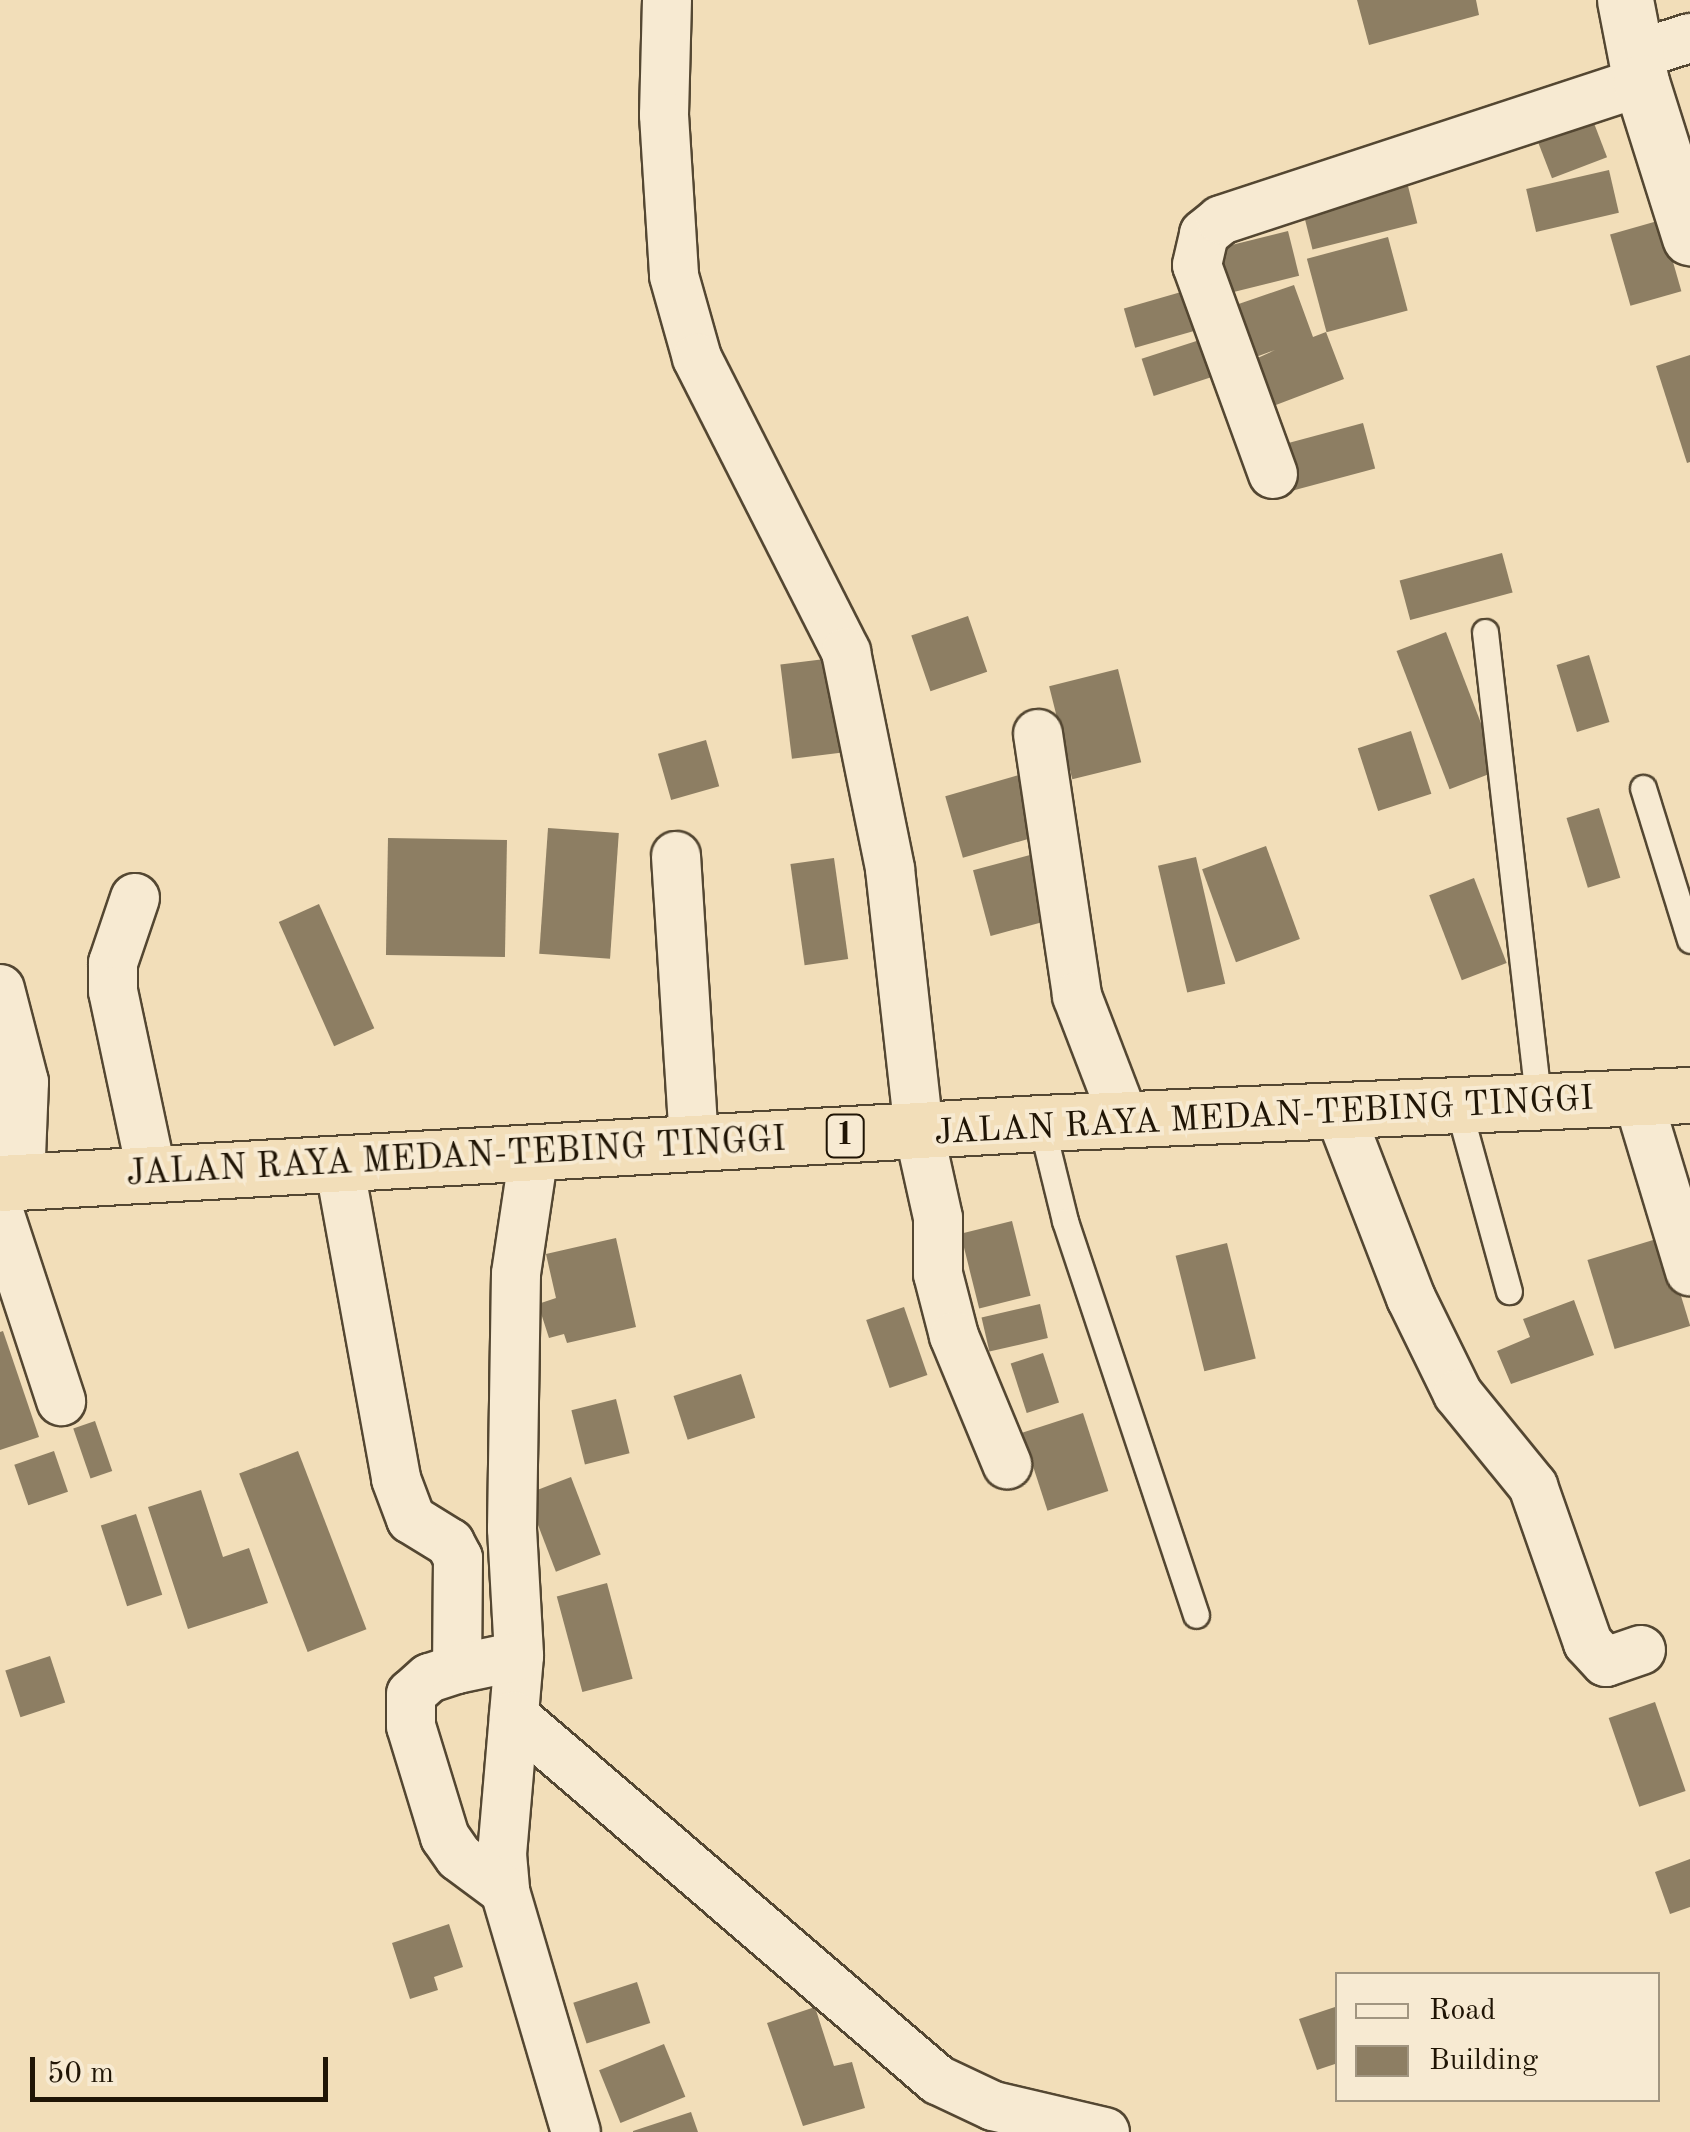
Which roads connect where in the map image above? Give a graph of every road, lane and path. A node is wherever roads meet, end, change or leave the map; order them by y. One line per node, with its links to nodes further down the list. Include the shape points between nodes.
1 (667, 0): 20 (street, via 664,115 674,276 697,358 846,652 890,869)
2 (1625, 0): 4 (street)
3 (1690, 38): 4 (street)
4 (1639, 68): 5 (street); 6 (street, via 1221,220 1204,234 1197,264)
5 (1690, 237)
6 (1273, 474)
7 (1485, 632): 15 (lane)
8 (1038, 734): 18 (street, via 1077,996)
9 (1642, 788): 12 (lane)
10 (676, 856): 21 (street)
11 (136, 898): 24 (street, via 113,964 113,991)
12 (1690, 940)
13 (0, 988): 25 (street, via 24,1082)
14 (1664, 1097): 15 (highway, JALAN RAYA MEDAN-TEBING TINGGI / 1); 26 (street)
15 (1539, 1107): 17 (highway, JALAN RAYA MEDAN-TEBING TINGGI / 1)
16 (1338, 1109): 17 (highway, JALAN RAYA MEDAN-TEBING TINGGI / 1); 18 (highway, JALAN RAYA MEDAN-TEBING TINGGI / 1); 31 (street, via 1411,1298 1458,1394 1533,1486 1588,1644 1606,1662)
17 (1459, 1110): 27 (lane)
18 (1125, 1121): 19 (highway, JALAN RAYA MEDAN-TEBING TINGGI / 1)
19 (1041, 1123): 20 (highway, JALAN RAYA MEDAN-TEBING TINGGI / 1); 30 (lane, via 1065,1221)
20 (919, 1132): 21 (highway, JALAN RAYA MEDAN-TEBING TINGGI / 1); 29 (street, via 954,1336)
21 (694, 1144): 22 (highway, JALAN RAYA MEDAN-TEBING TINGGI / 1)
22 (534, 1153): 23 (highway, JALAN RAYA MEDAN-TEBING TINGGI / 1); 32 (street)
23 (339, 1164): 24 (highway, JALAN RAYA MEDAN-TEBING TINGGI / 1); 32 (street, via 396,1479 411,1519 450,1543 458,1558)
24 (152, 1175): 25 (highway, JALAN RAYA MEDAN-TEBING TINGGI / 1)
25 (7, 1194): 28 (street)
26 (1690, 1271)
27 (1509, 1290)
28 (61, 1401)
29 (1007, 1464)
30 (1196, 1615)
31 (1641, 1650)
32 (489, 1662): 33 (street); 34 (street, via 411,1694 411,1726 446,1837 459,1856)
33 (514, 1716): 34 (street); 36 (street, via 938,2080 993,2106)
34 (505, 1891): 35 (street)
35 (576, 2132)
36 (1105, 2132)

